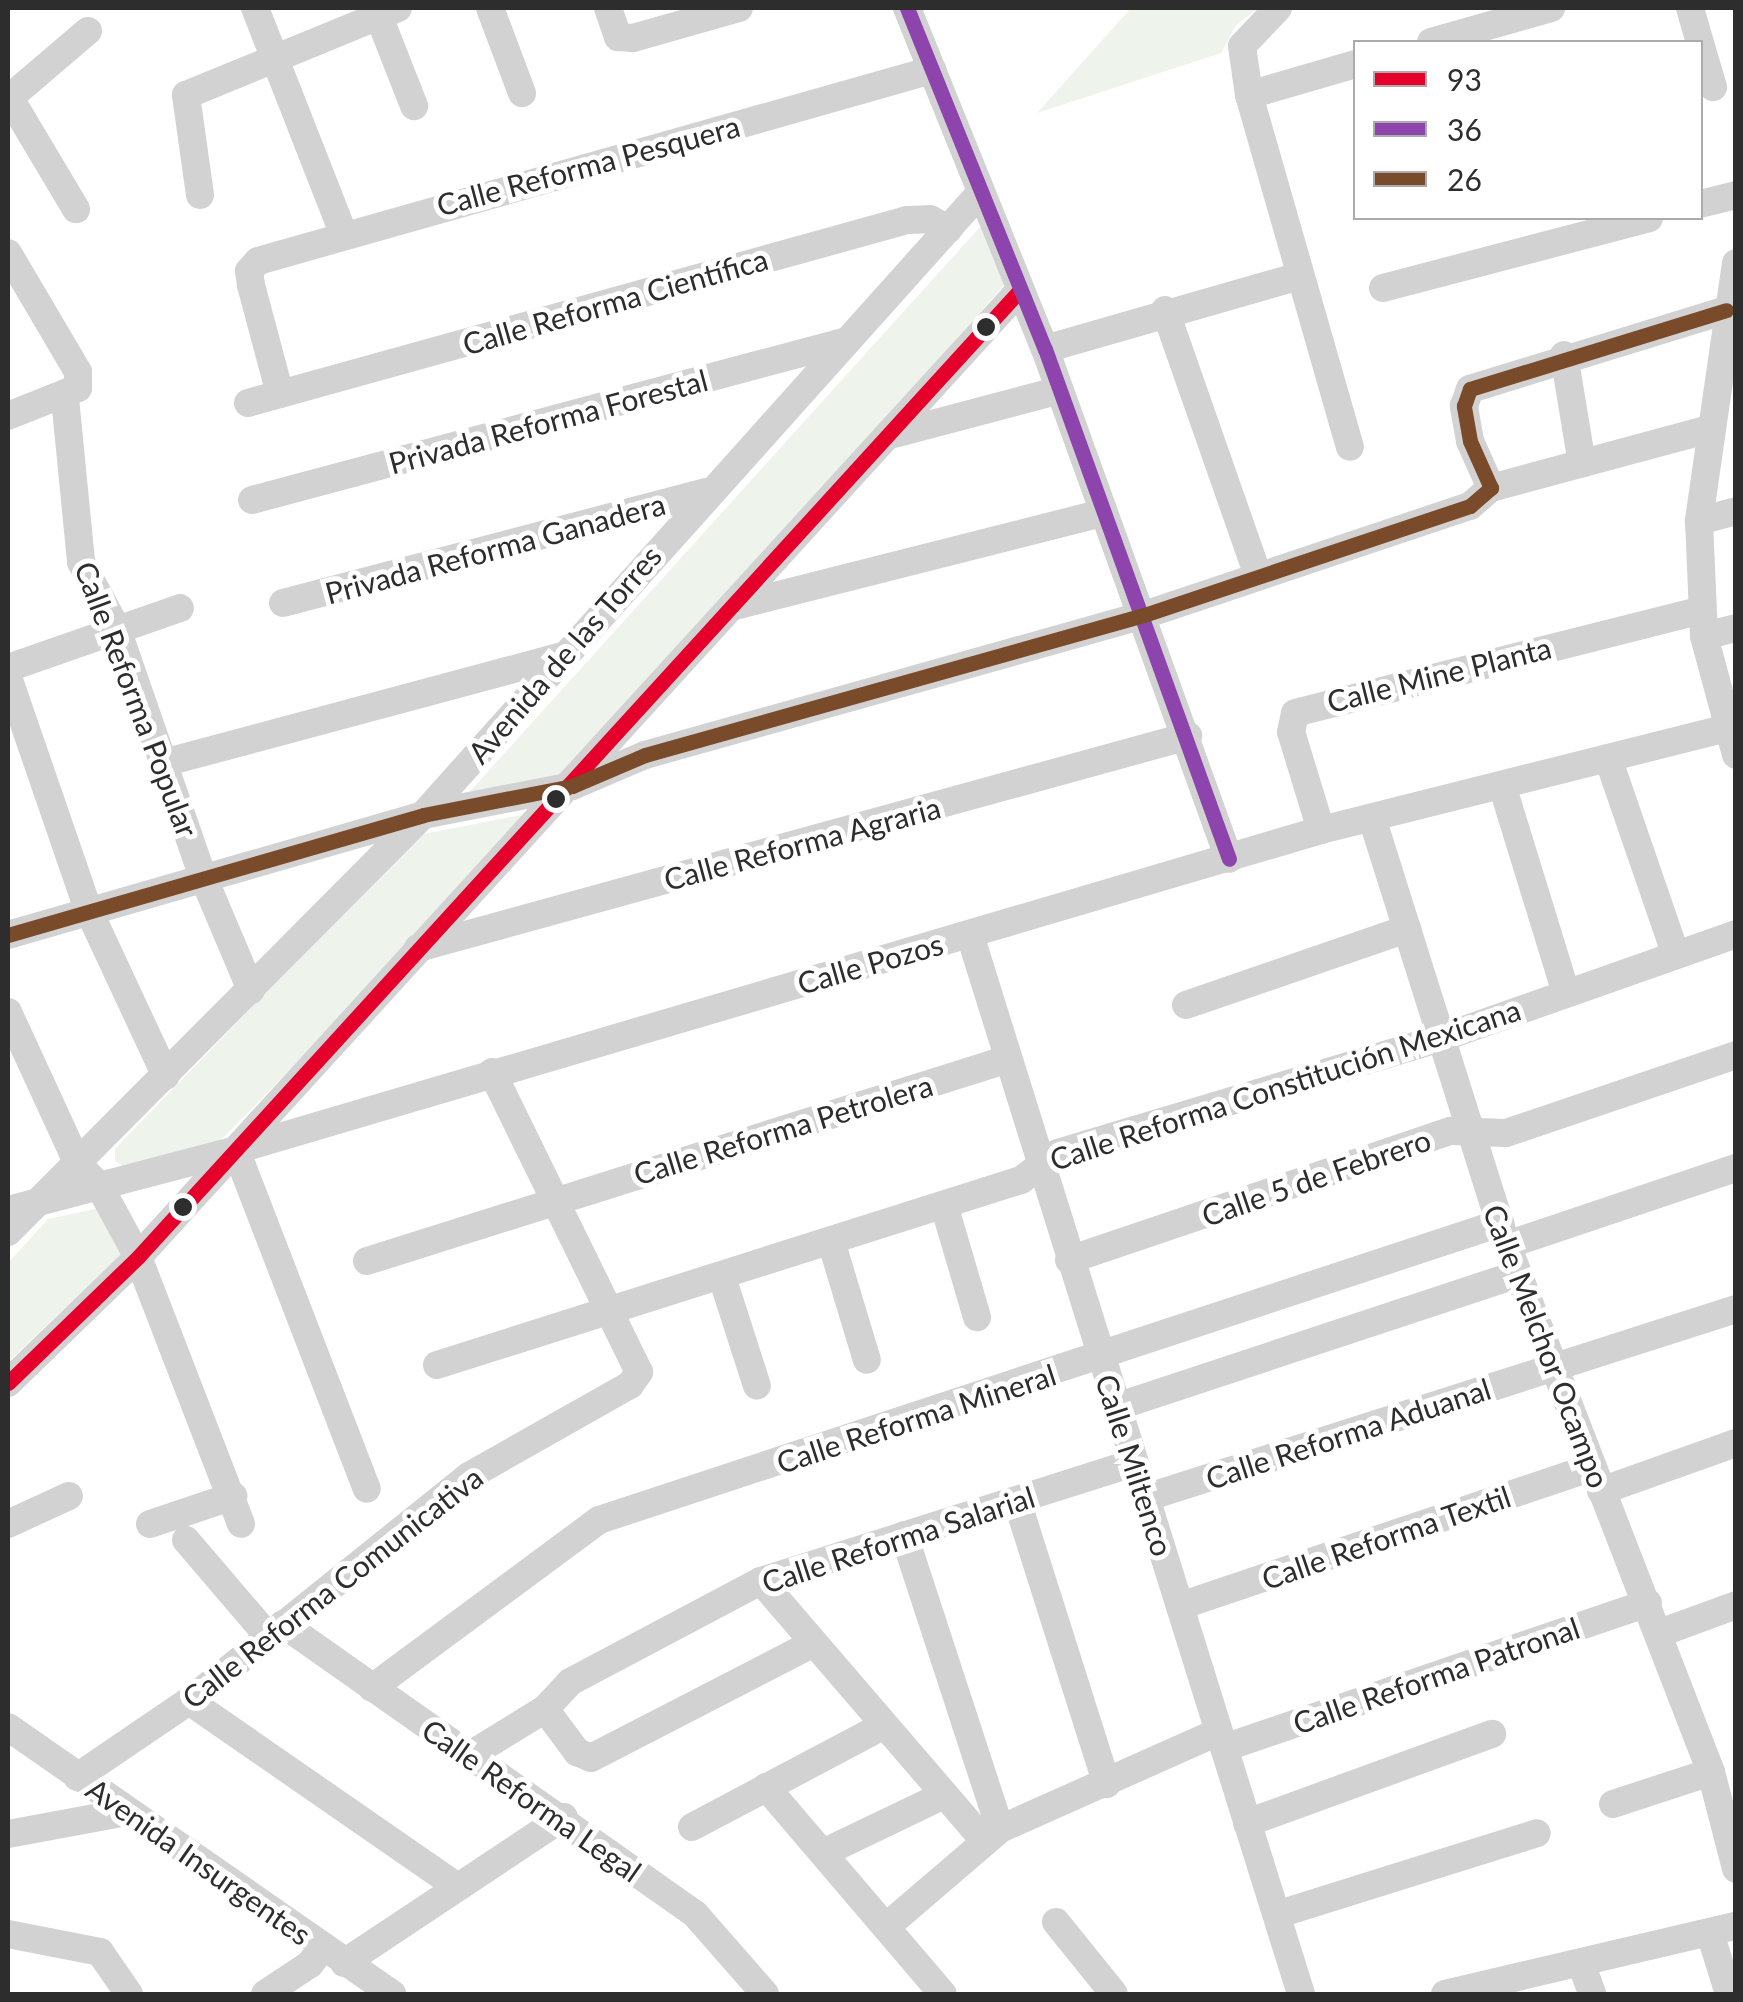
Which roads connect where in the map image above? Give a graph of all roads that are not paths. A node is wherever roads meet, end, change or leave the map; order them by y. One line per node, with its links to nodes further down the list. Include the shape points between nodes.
1 (255, 8): 14 (street)
2 (490, 8): 18 (street)
3 (608, 8): 4 (street, via 618,38 633,38)
4 (739, 8)
5 (907, 8): 16 (street)
6 (1278, 8): 19 (street, via 1242,46)
7 (1551, 8): 11 (street)
8 (1690, 8): 12 (street)
9 (388, 11): 14 (street); 21 (street)
10 (88, 31): 20 (street)
11 (1437, 40)
12 (1699, 40)
13 (1703, 51): 17 (street)
14 (275, 58): 23 (street, via 186,95); 29 (street)
15 (1353, 65): 19 (street)
16 (932, 70): 22 (street); 29 (street, Calle Reforma Pesquera)
17 (1716, 86)
18 (522, 93)
19 (1249, 95): 32 (street)
20 (8, 98): 26 (street)
21 (414, 106)
22 (981, 192): 28 (street, Avenida de las Torres); 34 (street)
23 (200, 195)
24 (1736, 195): 25 (street)
25 (1703, 203)
26 (76, 209)
27 (1642, 220): 33 (street)
28 (948, 229): 37 (street, Avenida de las Torres); 41 (street, Calle Reforma Científica, via 930,219 906,220)
29 (343, 233): 41 (street, Calle Reforma Pesquera, via 258,261 249,271)
30 (8, 253): 42 (street, Calle Reforma Popular, via 78,372 78,388)
31 (1734, 275): 36 (street)
32 (1299, 276): 35 (street); 47 (street)
33 (1384, 288)
34 (1020, 290): 38 (street); 46 (street)
35 (1165, 310): 38 (street); 55 (street)
36 (1726, 310): 39 (street); 44 (street)
37 (843, 342): 49 (street, Avenida de las Torres); 51 (street, Privada Reforma Forestal)
38 (1044, 349): 40 (street)
39 (1564, 355): 48 (street); 50 (street, via 1470,388 1464,406)
40 (1057, 392): 46 (street); 53 (street)
41 (280, 394): 43 (street, Calle Reforma Científica)
42 (64, 398): 45 (street); 61 (street, Calle Reforma Popular, via 81,562)
43 (248, 403)
44 (1720, 412): 48 (street); 54 (street)
45 (8, 416)
46 (891, 434): 57 (street)
47 (1350, 448)
48 (1582, 464): 50 (street)
49 (707, 492): 56 (street, Privada Reforma Ganadera); 63 (street, Avenida de las Torres)
50 (1480, 497): 55 (street)
51 (252, 500)
52 (1736, 511): 54 (street)
53 (1102, 513): 57 (street); 59 (street)
54 (1699, 521): 60 (street)
55 (1258, 576): 59 (street)
56 (284, 603)
57 (731, 607): 71 (street)
58 (180, 608): 61 (street)
59 (1144, 615): 66 (street); 71 (street, via 645,755)
60 (1703, 623): 62 (street); 67 (street); 74 (street, Calle Mine Planta, via 1295,713 1291,732)
61 (117, 628): 64 (street); 69 (street, Calle Reforma Popular)
62 (1736, 628)
63 (562, 656): 69 (street); 72 (street, Avenida de las Torres)
64 (8, 668)
65 (8, 677): 77 (street)
66 (1188, 736): 75 (street); 82 (street, Calle Reforma Agraria)
67 (1732, 737): 68 (street, Calle Pozos)
68 (1608, 758): 70 (street, Calle Pozos); 83 (street)
69 (167, 762): 76 (street, Calle Reforma Popular)
70 (1502, 785): 73 (street, Calle Pozos); 85 (street)
71 (572, 786): 72 (street); 82 (street)
72 (423, 815): 76 (street); 84 (street, Avenida de las Torres)
73 (1372, 818): 74 (street, Calle Pozos); 78 (street, Calle Melchor Ocampo)
74 (1321, 830): 75 (street, Calle Pozos)
75 (1229, 858): 81 (street, Calle Pozos)
76 (202, 874): 77 (street); 84 (street, Calle Reforma Popular)
77 (88, 909): 80 (street); 92 (street)
78 (1407, 929): 86 (street); 88 (street, Calle Melchor Ocampo)
79 (1736, 934): 83 (street, Calle Reforma Constitución Mexicana)
80 (8, 935)
81 (970, 935): 90 (street, Calle Miltenco); 91 (street, Calle Pozos)
82 (415, 949): 95 (street)
83 (1676, 955): 85 (street, Calle Reforma Constitución Mexicana)
84 (251, 990): 92 (street, Avenida de las Torres)
85 (1566, 993): 88 (street, Calle Reforma Constitución Mexicana)
86 (1186, 1006)
87 (8, 1012): 93 (street)
88 (1444, 1037): 94 (street, Calle Melchor Ocampo); 96 (street, Calle Reforma Constitución Mexicana)
89 (1736, 1055): 94 (street, Calle 5 de Febrero, via 1506,1134)
90 (1008, 1059): 96 (street, Calle Miltenco); 100 (street, Calle Reforma Petrolera)
91 (492, 1072): 95 (street, Calle Pozos); 100 (street)
92 (166, 1076): 97 (street, Avenida de las Torres)
93 (21, 1081): 97 (street)
94 (1470, 1132): 104 (street, Calle Melchor Ocampo); 107 (street, Calle 5 de Febrero, via 1452,1132)
95 (236, 1150): 99 (street, Calle Pozos); 106 (street); 124 (street)
96 (1039, 1162): 101 (street, Calle Reforma Constitución Mexicana, via 1021,1180); 107 (street, Calle Miltenco)
97 (78, 1164): 99 (street); 102 (street, Avenida de las Torres)
98 (1736, 1168): 104 (street, Calle Reforma Mineral)
99 (100, 1187): 102 (street, Calle Pozos); 106 (street)
100 (558, 1200): 108 (street, Calle Reforma Petrolera); 112 (street)
101 (944, 1205): 105 (street, Calle Reforma Constitución Mexicana); 113 (street)
102 (20, 1207): 103 (street, Avenida de las Torres)
103 (8, 1232)
104 (1504, 1234): 109 (street, Calle Melchor Ocampo); 114 (street, Calle Reforma Mineral)
105 (831, 1240): 110 (street, Calle Reforma Constitución Mexicana); 115 (street)
106 (138, 1256): 118 (street); 126 (street)
107 (1069, 1260): 114 (street, Calle Miltenco)
108 (368, 1261)
109 (1517, 1274): 117 (street, Calle Melchor Ocampo); 120 (street)
110 (722, 1277): 112 (street, Calle Reforma Constitución Mexicana); 119 (street)
111 (1736, 1309): 117 (street, Calle Reforma Aduanal)
112 (610, 1310): 116 (street, Calle Reforma Constitución Mexicana); 138 (street, Calle Reforma Comunicativa, via 639,1372 630,1384 469,1476)
113 (977, 1317)
114 (1100, 1357): 120 (street, Calle Miltenco); 141 (street, Calle Reforma Mineral, via 599,1520)
115 (867, 1360)
116 (437, 1366)
117 (1551, 1369): 123 (street, Calle Melchor Ocampo); 127 (street, Calle Reforma Aduanal)
118 (8, 1383)
119 (756, 1386)
120 (1116, 1406): 122 (street, Calle Miltenco)
121 (1736, 1443): 123 (street)
122 (1133, 1463): 127 (street, Calle Miltenco); 128 (street, Calle Reforma Salarial)
123 (1597, 1479): 135 (street, Calle Melchor Ocampo); 137 (street, Calle Reforma Textil)
124 (366, 1489)
125 (70, 1496): 129 (street)
126 (233, 1496): 130 (street); 131 (street)
127 (1145, 1498): 137 (street, Calle Miltenco)
128 (1017, 1502): 132 (street, Calle Reforma Salarial); 151 (street)
129 (8, 1524)
130 (150, 1524)
131 (241, 1524)
132 (904, 1535): 134 (street, Calle Reforma Salarial); 161 (street)
133 (186, 1540): 138 (street, Calle Reforma Legal)
134 (761, 1581): 140 (street); 143 (street, Calle Reforma Salarial, via 570,1682)
135 (1648, 1603): 139 (street, Calle Melchor Ocampo); 147 (street, Calle Reforma Patronal)
136 (1736, 1605): 139 (street)
137 (1180, 1606): 147 (street, Calle Miltenco)
138 (275, 1630): 141 (street, Calle Reforma Legal); 142 (street, Calle Reforma Comunicativa)
139 (1660, 1633): 149 (street, Calle Melchor Ocampo)
140 (812, 1644): 143 (street, via 591,1758 577,1752); 144 (street)
141 (372, 1688): 148 (street, Calle Reforma Legal)
142 (189, 1701): 150 (street, Calle Reforma Comunicativa); 164 (street)
143 (545, 1709): 148 (street, Calle Reforma Salarial)
144 (883, 1726): 152 (street); 153 (street)
145 (8, 1727): 150 (street, Avenida Insurgentes)
146 (1492, 1734): 157 (street)
147 (1221, 1740): 151 (street, Calle Reforma Patronal); 157 (street, Calle Miltenco)
148 (467, 1757): 156 (street, Calle Reforma Legal)
149 (1711, 1772): 154 (street); 163 (street, Calle Melchor Ocampo)
150 (77, 1776): 155 (street, Avenida Insurgentes)
151 (1107, 1784): 161 (street, Calle Reforma Patronal)
152 (766, 1787): 158 (street); 162 (street)
153 (942, 1796): 161 (street); 162 (street)
154 (1612, 1804)
155 (127, 1812): 160 (street); 170 (street, Avenida Insurgentes)
156 (564, 1817): 164 (street); 176 (street, Calle Reforma Legal, via 695,1914)
157 (1247, 1823): 165 (street, Calle Miltenco)
158 (692, 1827)
159 (1536, 1833): 165 (street)
160 (8, 1834)
161 (992, 1835): 167 (street, Calle Reforma Patronal)
162 (822, 1853): 167 (street)
163 (1736, 1869)
164 (456, 1886): 170 (street)
165 (1279, 1914): 179 (street, Calle Miltenco)
166 (1056, 1922): 178 (street)
167 (886, 1926): 177 (street)
168 (1723, 1930): 171 (street); 181 (street)
169 (8, 1934): 173 (street, via 100,1952)
170 (334, 1955): 174 (street); 175 (street, Avenida Insurgentes)
171 (1581, 1963): 172 (street); 180 (street)
172 (1457, 1993)
173 (129, 1994)
174 (265, 1994)
175 (392, 1994)
176 (766, 1994)
177 (943, 1994)
178 (1114, 1994)
179 (1301, 1994)
180 (1592, 1994)
181 (1729, 1994)

